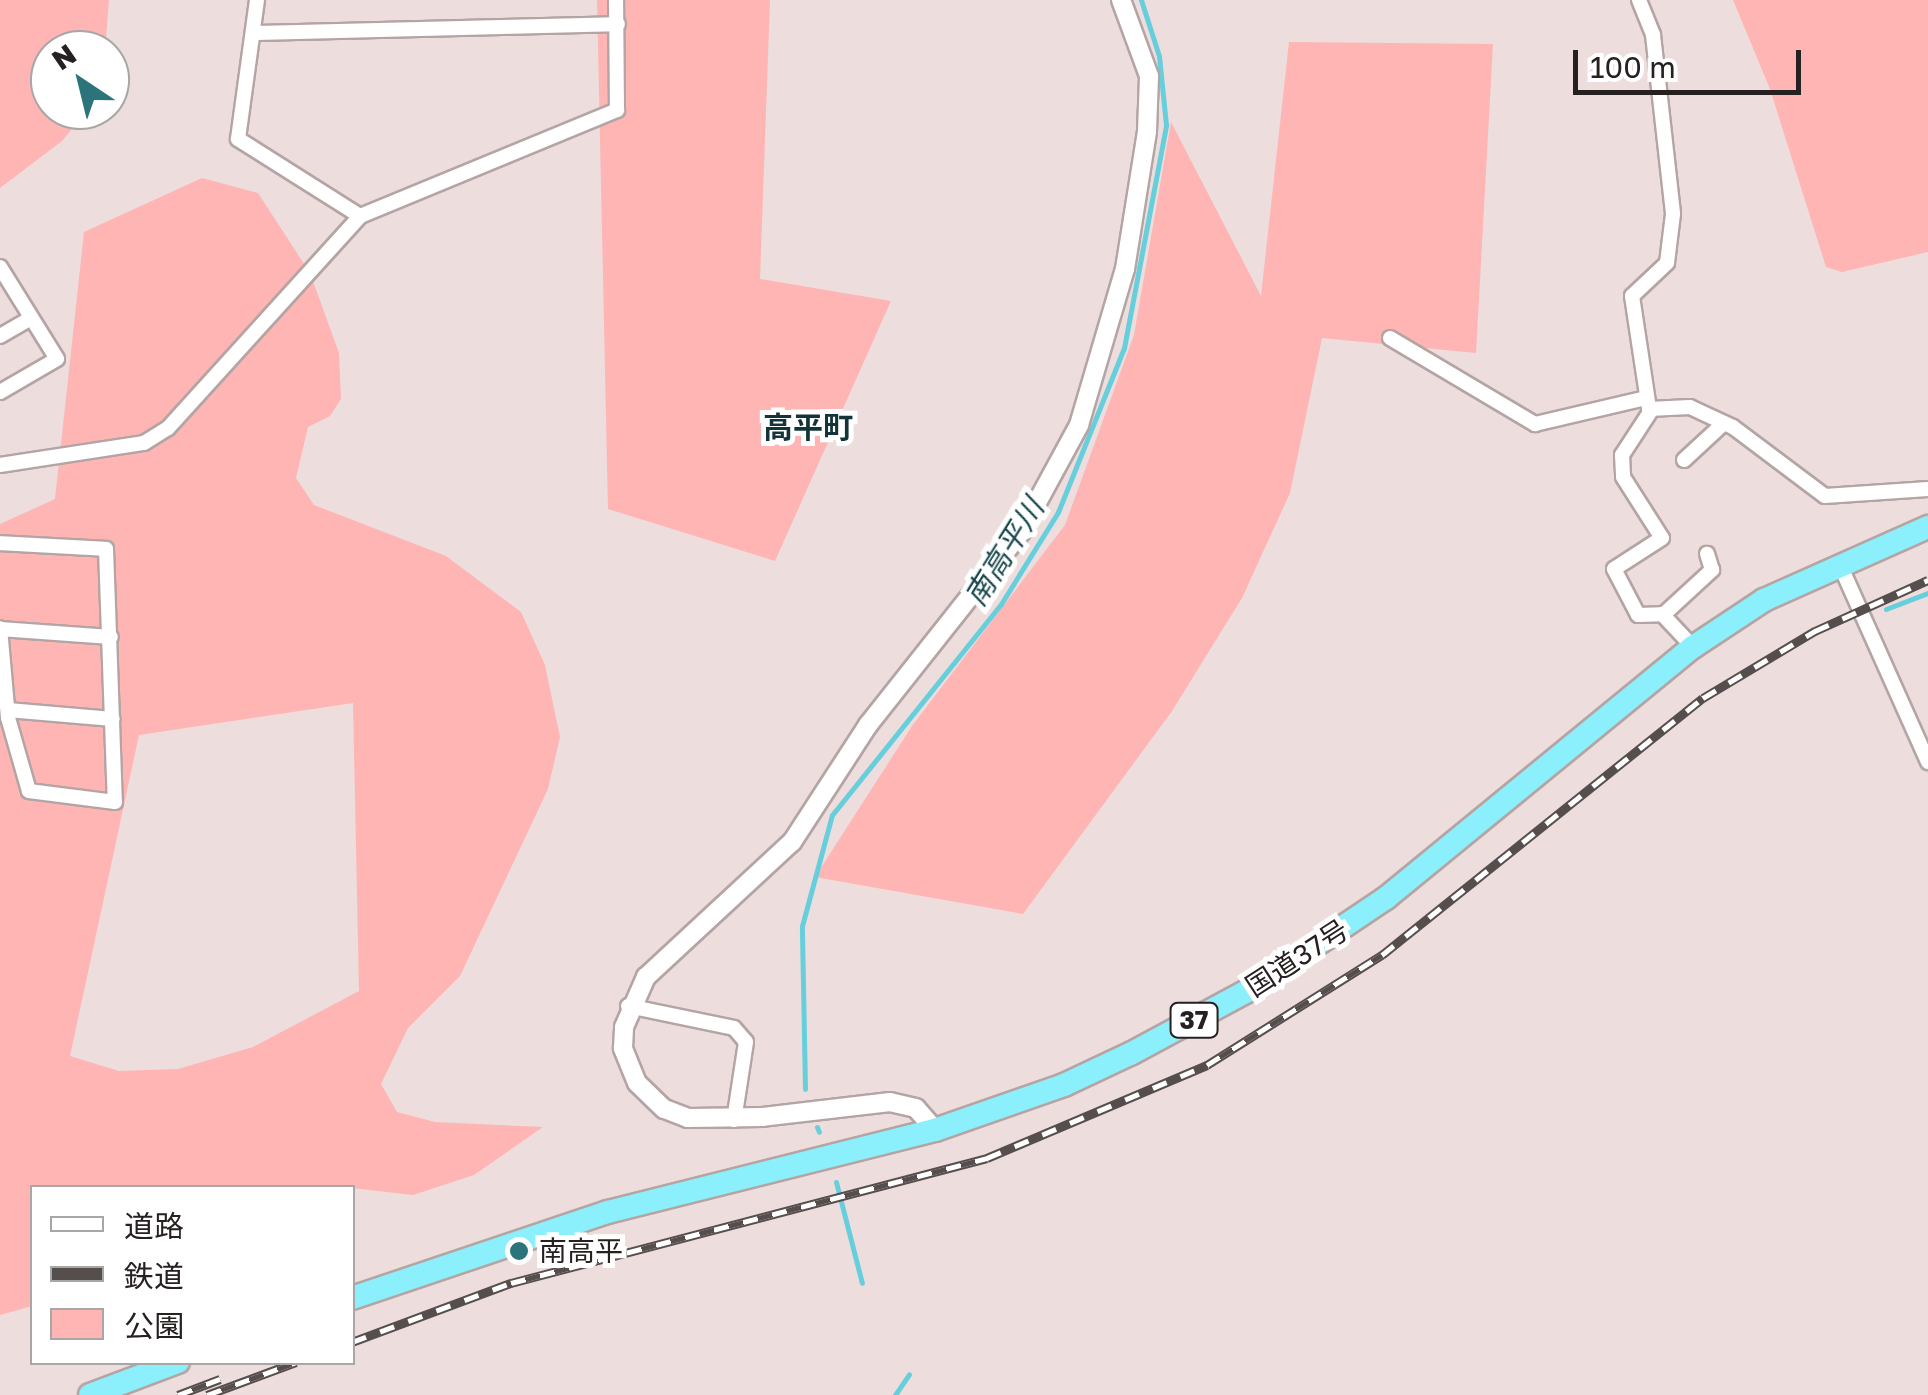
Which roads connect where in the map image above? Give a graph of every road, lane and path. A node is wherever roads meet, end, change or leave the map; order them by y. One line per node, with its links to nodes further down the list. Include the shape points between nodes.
1 (257, 0): 6 (street)
2 (616, 0): 5 (street)
3 (1121, 0): 29 (street, via 1149,76 1147,131 1125,270 1079,425 1021,532 868,724 792,842 669,952)
4 (1639, 0): 13 (street, via 1653,35 1674,214 1667,263 1632,296)
5 (618, 24): 6 (street); 7 (street, via 616,110)
6 (252, 33): 7 (street, via 238,139)
7 (360, 216): 16 (street, via 168,428 132,446)
8 (0, 269): 9 (street)
9 (32, 318): 10 (street); 12 (street, via 57,359)
10 (0, 336)
11 (1390, 338): 13 (street, via 1536,424)
12 (0, 392)
13 (1649, 404): 14 (street, via 1690,407); 22 (street, via 1622,455 1623,477 1662,538 1614,569 1638,615)
14 (1724, 423): 15 (street); 17 (street, via 1825,496)
15 (1684, 460)
16 (0, 465)
17 (1928, 489)
18 (1928, 528): 21 (highway, 国道37号 / 37)
19 (0, 544): 24 (street, via 106,549)
20 (1707, 554): 22 (street, via 1712,570)
21 (1840, 564): 25 (highway, 国道37号 / 37, via 1764,600); 28 (street)
22 (1663, 615): 25 (street)
23 (0, 628): 24 (street); 26 (street)
24 (111, 637): 27 (street)
25 (1693, 647): 31 (highway, 国道37号 / 37, via 1386,898 1298,960 1064,1086)
26 (8, 710): 27 (street); 27 (street, via 29,791 115,802)
27 (113, 720)
28 (1928, 762)
29 (628, 1006): 30 (street, via 623,1048 650,1098 688,1118); 30 (street, via 734,1028 746,1042)
30 (734, 1120): 31 (street, via 890,1102 916,1108)
31 (934, 1130): 32 (highway, 国道37号 / 37, via 590,1218)
32 (355, 1297)
33 (170, 1365): 34 (highway)
34 (90, 1395)

